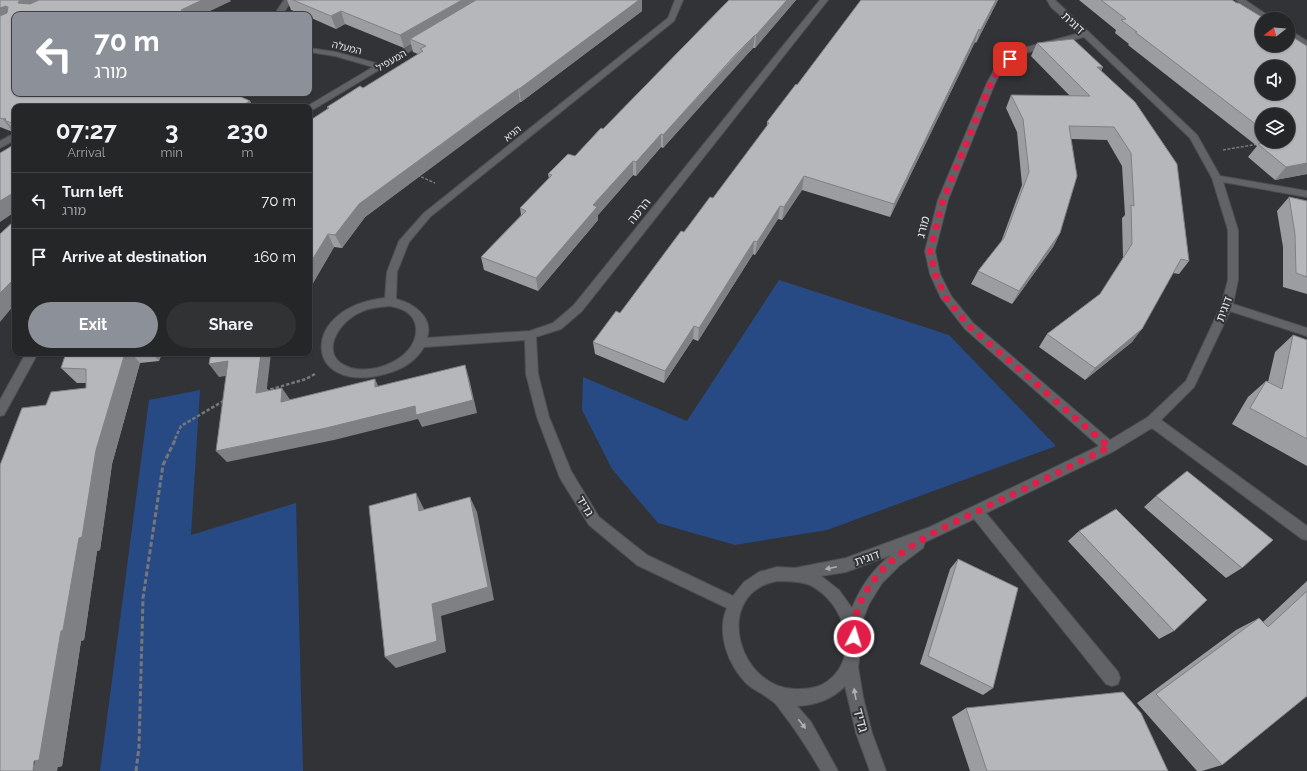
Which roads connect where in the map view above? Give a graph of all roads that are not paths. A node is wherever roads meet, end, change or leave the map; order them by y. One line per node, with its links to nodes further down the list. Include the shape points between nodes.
1 (288, 0): 6 (street)
2 (679, 0): 19 (street, הגיא, via 671,19 427,215 404,241 392,272)
3 (824, 0): 22 (street, הרמה, via 578,308 557,326)
4 (1051, 0): 8 (street, דוגית)
5 (1240, 0): 7 (street)
6 (280, 12)
7 (1258, 12)
8 (1084, 34): 17 (street, דוגית, via 1194,137); 27 (street, מורג, via 1019,52 1001,65 991,83 943,200 930,251 935,274 946,298 969,326)
9 (434, 35): 13 (street, המעפיל)
10 (1295, 36): 11 (street)
11 (1307, 44)
12 (312, 50): 13 (street, המעלה, via 336,54)
13 (380, 67): 14 (street, המעפיל)
14 (312, 107)
15 (12, 138): 16 (street)
16 (0, 145)
17 (1217, 178): 18 (street); 20 (street, דוגית, via 1234,230 1233,280)
18 (1307, 194)
19 (390, 302): 23 (street, via 407,306 418,315 423,328); 23 (street, via 361,306 337,322 326,343 327,354 333,363 343,370 356,374 371,374 400,363 412,354)
20 (1227, 306): 21 (street); 26 (street, דוגית, via 1190,384)
21 (1307, 332)
22 (530, 335): 23 (street, הרמה); 32 (street, גדיד, via 532,374 543,417 565,474 594,521 642,560)
23 (420, 343)
24 (30, 356): 25 (street)
25 (0, 411)
26 (1152, 421): 27 (street, דוגית); 30 (street)
27 (1109, 447): 28 (street, דוגית)
28 (977, 512): 29 (street, דוגית); 35 (street)
29 (934, 532): 31 (street, דוגית, one-way to 31, via 846,565); 33 (street, דוגית, via 885,567 859,605)
30 (1307, 534)
31 (797, 574): 32 (street, via 778,574 760,579 746,589); 33 (street, via 815,581 832,592 845,608)
32 (735, 604): 36 (street, via 730,624 732,645 741,666 757,683)
33 (853, 626): 34 (street, via 855,647)
34 (850, 667): 36 (street, via 838,684 821,695 799,698); 38 (street, גדיד, one-way to 34, via 864,733)
35 (1112, 678)
36 (777, 694): 37 (street, one-way to 37, via 805,728)
37 (830, 771)
38 (878, 771)

